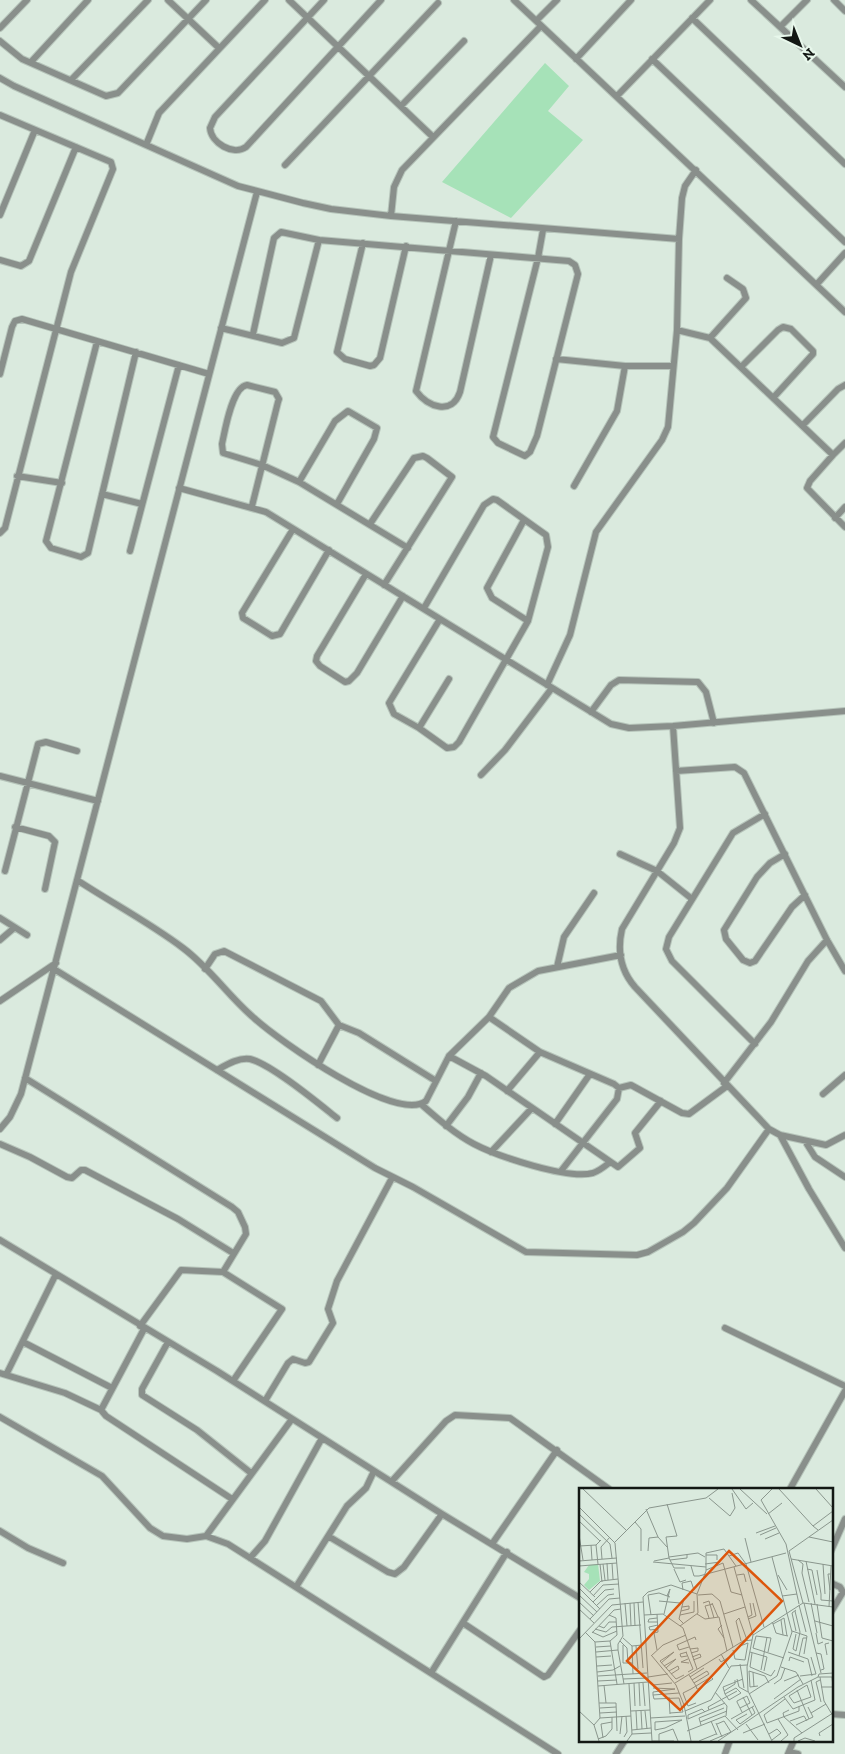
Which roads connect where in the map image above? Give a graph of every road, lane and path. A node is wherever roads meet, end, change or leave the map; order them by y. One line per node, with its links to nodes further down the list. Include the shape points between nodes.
1 (27, 0): 24 (street)
2 (88, 0): 31 (street)
3 (148, 0): 34 (street)
4 (168, 0): 21 (street)
5 (206, 0): 21 (street)
6 (265, 0): 28 (street)
7 (289, 0): 19 (street)
8 (324, 0): 19 (street)
9 (381, 0): 27 (street)
10 (514, 0): 22 (street)
11 (557, 0): 22 (street)
12 (632, 0): 29 (street)
13 (710, 0): 20 (street)
14 (751, 0): 23 (street)
15 (807, 0): 23 (street)
16 (834, 0): 18 (street)
17 (438, 3): 32 (street)
18 (845, 11)
19 (308, 18): 27 (street); 27 (street, via 215,117 210,128 213,138 232,150 246,147)
20 (692, 18): 30 (street); 43 (street)
21 (188, 19): 28 (street); 34 (street, via 115,95 106,96)
22 (539, 24): 29 (street); 40 (street)
23 (780, 27): 35 (street)
24 (0, 28)
25 (0, 41): 31 (street, via 18,56)
26 (464, 41): 37 (street)
27 (337, 46): 32 (street)
28 (219, 48): 41 (street, via 159,113)
29 (576, 59): 36 (street)
30 (652, 59): 36 (street); 53 (street)
31 (32, 62): 34 (street)
32 (369, 76): 37 (street); 44 (street)
33 (0, 78): 41 (street)
34 (72, 79)
35 (845, 87)
36 (617, 96): 45 (street)
37 (401, 106): 40 (street)
38 (0, 115): 39 (street)
39 (35, 130): 42 (street); 47 (street)
40 (433, 137): 48 (street, via 399,176 394,188)
41 (146, 145): 46 (street)
42 (76, 147): 60 (street, via 29,261 21,266); 65 (street, via 110,162 113,171 71,272)
43 (845, 164)
44 (285, 165)
45 (696, 170): 51 (street, via 685,186 682,198); 62 (street)
46 (257, 192): 48 (street, via 331,209); 64 (street)
47 (0, 215)
48 (391, 216): 49 (street)
49 (456, 222): 50 (street); 56 (street)
50 (543, 230): 51 (street); 59 (street)
51 (679, 239): 66 (street)
52 (319, 240): 54 (street); 67 (street, via 294,338 282,343); 67 (street, via 288,232 281,232 274,238)
53 (845, 242)
54 (363, 243): 55 (street); 55 (street, via 337,352 345,359 370,366 380,358)
55 (406, 246): 56 (street)
56 (451, 250): 58 (street); 58 (street, via 416,391 421,397 444,408 458,400)
57 (845, 253): 62 (street)
58 (492, 255): 59 (street)
59 (538, 258): 71 (street, via 569,261 575,265 578,274); 71 (street, via 494,431 493,437 498,443 525,456 530,452)
60 (0, 260)
61 (727, 278): 68 (street, via 743,288 746,298)
62 (816, 284): 63 (street)
63 (845, 312)
64 (221, 328): 67 (street); 77 (street)
65 (54, 329): 69 (street); 76 (street, via 22,319 15,321); 84 (street)
66 (677, 330): 68 (street); 74 (street)
67 (252, 334)
68 (710, 338): 75 (street)
69 (96, 342): 70 (street); 86 (street)
70 (136, 352): 72 (street); 89 (street)
71 (556, 359): 73 (street)
72 (179, 365): 77 (street); 90 (street)
73 (625, 366): 74 (street); 87 (street, via 617,411)
74 (673, 366): 111 (street, via 666,433 596,532 570,635)
75 (741, 367): 79 (street); 79 (street, via 778,330 783,327 791,329 813,354)
76 (0, 374)
77 (209, 374): 88 (street)
78 (845, 385): 80 (street, via 838,388)
79 (773, 398): 80 (street)
80 (803, 425): 82 (street)
81 (845, 443): 82 (street)
82 (833, 455): 94 (street, via 807,488)
83 (262, 465): 83 (street, via 279,399 275,392 242,386 236,392 221,449 226,456); 85 (street); 92 (street)
84 (17, 476): 86 (street); 99 (street, via 5,528)
85 (299, 482): 91 (street); 91 (street, via 342,413 348,411 374,424 377,428 374,440)
86 (62, 483): 89 (street, via 46,541 50,548 83,556 88,553)
87 (574, 486)
88 (179, 488): 92 (street); 122 (street)
89 (102, 494): 90 (street)
90 (142, 504): 102 (street)
91 (337, 504): 96 (street)
92 (252, 506): 98 (street)
93 (845, 508): 94 (street)
94 (835, 518): 97 (street)
95 (524, 520): 106 (street, via 497,500 489,502); 108 (street, via 546,535 549,542); 108 (street, via 487,588 492,598)
96 (370, 524): 100 (street); 100 (street, via 410,462 418,456 427,458 452,480)
97 (845, 527)
98 (293, 529): 101 (street); 101 (street, via 242,613 247,622 272,636 280,634)
99 (0, 533)
100 (408, 548): 104 (street)
101 (329, 550): 103 (street)
102 (130, 551)
103 (366, 574): 104 (street); 105 (street, via 317,656 320,666 344,682 357,673)
104 (384, 585): 105 (street)
105 (403, 596): 106 (street)
106 (424, 608): 107 (street)
107 (440, 619): 109 (street); 116 (street, via 389,703 394,714)
108 (528, 621): 109 (street)
109 (506, 660): 111 (street); 116 (street, via 454,747 447,748)
110 (449, 679): 116 (street)
111 (550, 686): 113 (street); 119 (street, via 505,750)
112 (845, 711): 114 (street)
113 (592, 712): 114 (street, via 611,685 619,680 698,682 706,692); 115 (street, via 618,726)
114 (714, 723): 115 (street)
115 (673, 726): 118 (street)
116 (419, 728)
117 (77, 751): 121 (street, via 46,742 38,744)
118 (676, 771): 123 (street, via 740,769 748,778); 128 (street, via 680,828)
119 (481, 775)
120 (0, 776): 121 (street)
121 (27, 783): 122 (street); 124 (street)
122 (98, 801): 129 (street)
123 (765, 814): 126 (street); 133 (street, via 733,833)
124 (15, 827): 127 (street); 130 (street, via 49,836 55,842)
125 (620, 854): 128 (street)
126 (785, 854): 132 (street); 132 (street, via 770,863 757,877 727,924 726,940 743,960 755,961 792,907)
127 (5, 871)
128 (657, 871): 133 (street); 139 (street, via 622,929)
129 (77, 880): 140 (street); 142 (street, via 182,947)
130 (45, 889)
131 (594, 893): 141 (street, via 564,937)
132 (805, 894): 138 (street)
133 (692, 899): 147 (street, via 669,937 667,954)
134 (0, 918): 135 (street)
135 (14, 928): 136 (street); 137 (street)
136 (27, 935)
137 (0, 940)
138 (827, 940): 143 (street); 147 (street, via 808,961)
139 (621, 955): 141 (street); 157 (street, via 626,977)
140 (55, 966): 144 (street); 151 (street); 155 (street)
141 (557, 966): 145 (street, via 531,974 509,988)
142 (205, 969): 146 (street, via 216,954 224,951 322,1000); 150 (street, via 252,1018)
143 (845, 971)
144 (0, 1001)
145 (489, 1017): 148 (street); 149 (street)
146 (339, 1025): 150 (street); 156 (street, via 359,1033)
147 (755, 1044): 157 (street)
148 (540, 1052): 153 (street); 159 (street)
149 (449, 1056): 152 (street); 156 (street)
150 (318, 1064): 162 (street, via 364,1091 398,1104)
151 (217, 1070): 164 (street, via 229,1063 252,1060); 178 (street)
152 (481, 1073): 159 (street); 166 (street)
153 (590, 1074): 158 (street); 165 (street)
154 (845, 1075): 160 (street)
155 (25, 1078): 167 (street, via 16,1107); 181 (street, via 238,1212 246,1232)
156 (436, 1081): 162 (street)
157 (725, 1084): 161 (street, via 689,1114); 168 (street)
158 (619, 1088): 161 (street, via 632,1085); 172 (street, via 617,1099)
159 (507, 1091): 163 (street)
160 (823, 1094)
161 (661, 1102): 175 (street, via 635,1133 640,1148 621,1167)
162 (422, 1105): 166 (street)
163 (532, 1108): 165 (street); 174 (street)
164 (337, 1118)
165 (555, 1124): 172 (street)
166 (446, 1126): 174 (street)
167 (0, 1129)
168 (769, 1129): 169 (street); 178 (street, via 727,1188 694,1223 648,1252 637,1254 526,1252)
169 (780, 1135): 171 (street); 180 (street)
170 (844, 1137): 171 (street, via 826,1145)
171 (805, 1141): 177 (street, via 820,1161)
172 (581, 1142): 175 (street); 176 (street)
173 (0, 1144): 181 (street, via 67,1177 72,1178 85,1170 178,1219)
174 (491, 1152): 176 (street, via 527,1165)
175 (609, 1163): 176 (street, via 586,1174)
176 (561, 1171)
177 (845, 1177)
178 (392, 1178): 193 (street, via 335,1286 328,1308 333,1320 332,1328 309,1362 290,1361)
179 (0, 1240): 183 (street)
180 (845, 1248)
181 (233, 1253): 182 (street)
182 (223, 1272): 184 (street, via 181,1270); 189 (street, via 282,1309)
183 (56, 1274): 184 (street); 186 (street)
184 (142, 1327): 187 (street); 191 (street)
185 (724, 1328): 190 (street)
186 (23, 1342): 188 (street); 191 (street)
187 (168, 1342): 189 (street); 200 (street, via 142,1389 142,1395 197,1430)
188 (3, 1373): 194 (street, via 65,1393)
189 (233, 1381): 193 (street)
190 (845, 1386)
191 (112, 1388): 194 (street)
192 (845, 1391): 203 (street)
193 (265, 1402): 196 (street)
194 (100, 1410): 204 (street)
195 (0, 1417): 208 (street, via 102,1476 150,1528 163,1536 187,1539)
196 (292, 1419): 197 (street); 200 (street)
197 (322, 1438): 199 (street); 213 (street, via 264,1541)
198 (557, 1450): 201 (street, via 510,1418 455,1415); 202 (street); 210 (street)
199 (374, 1471): 201 (street); 209 (street, via 366,1488 348,1506)
200 (251, 1473): 204 (street)
201 (392, 1481): 205 (street)
202 (608, 1488)
203 (791, 1488)
204 (232, 1499): 208 (street)
205 (442, 1514): 209 (street, via 396,1574); 210 (street)
206 (845, 1519): 211 (street)
207 (0, 1531): 214 (street)
208 (206, 1536): 213 (street, via 223,1541)
209 (328, 1536): 216 (street)
210 (492, 1544): 212 (street)
211 (832, 1549)
212 (507, 1552): 218 (street); 220 (street)
213 (250, 1558): 216 (street)
214 (63, 1564)
215 (832, 1584): 217 (street)
216 (296, 1588): 222 (street)
217 (844, 1591): 219 (street)
218 (579, 1597)
219 (832, 1610)
220 (462, 1623): 221 (street, via 544,1677); 222 (street)
221 (579, 1631)
222 (431, 1673): 228 (street)
223 (832, 1714): 224 (street)
224 (845, 1715)
225 (624, 1742): 229 (street)
226 (729, 1742): 230 (street)
227 (788, 1753): 231 (street)
228 (558, 1754)
229 (616, 1754)
230 (725, 1754)
231 (798, 1754)

